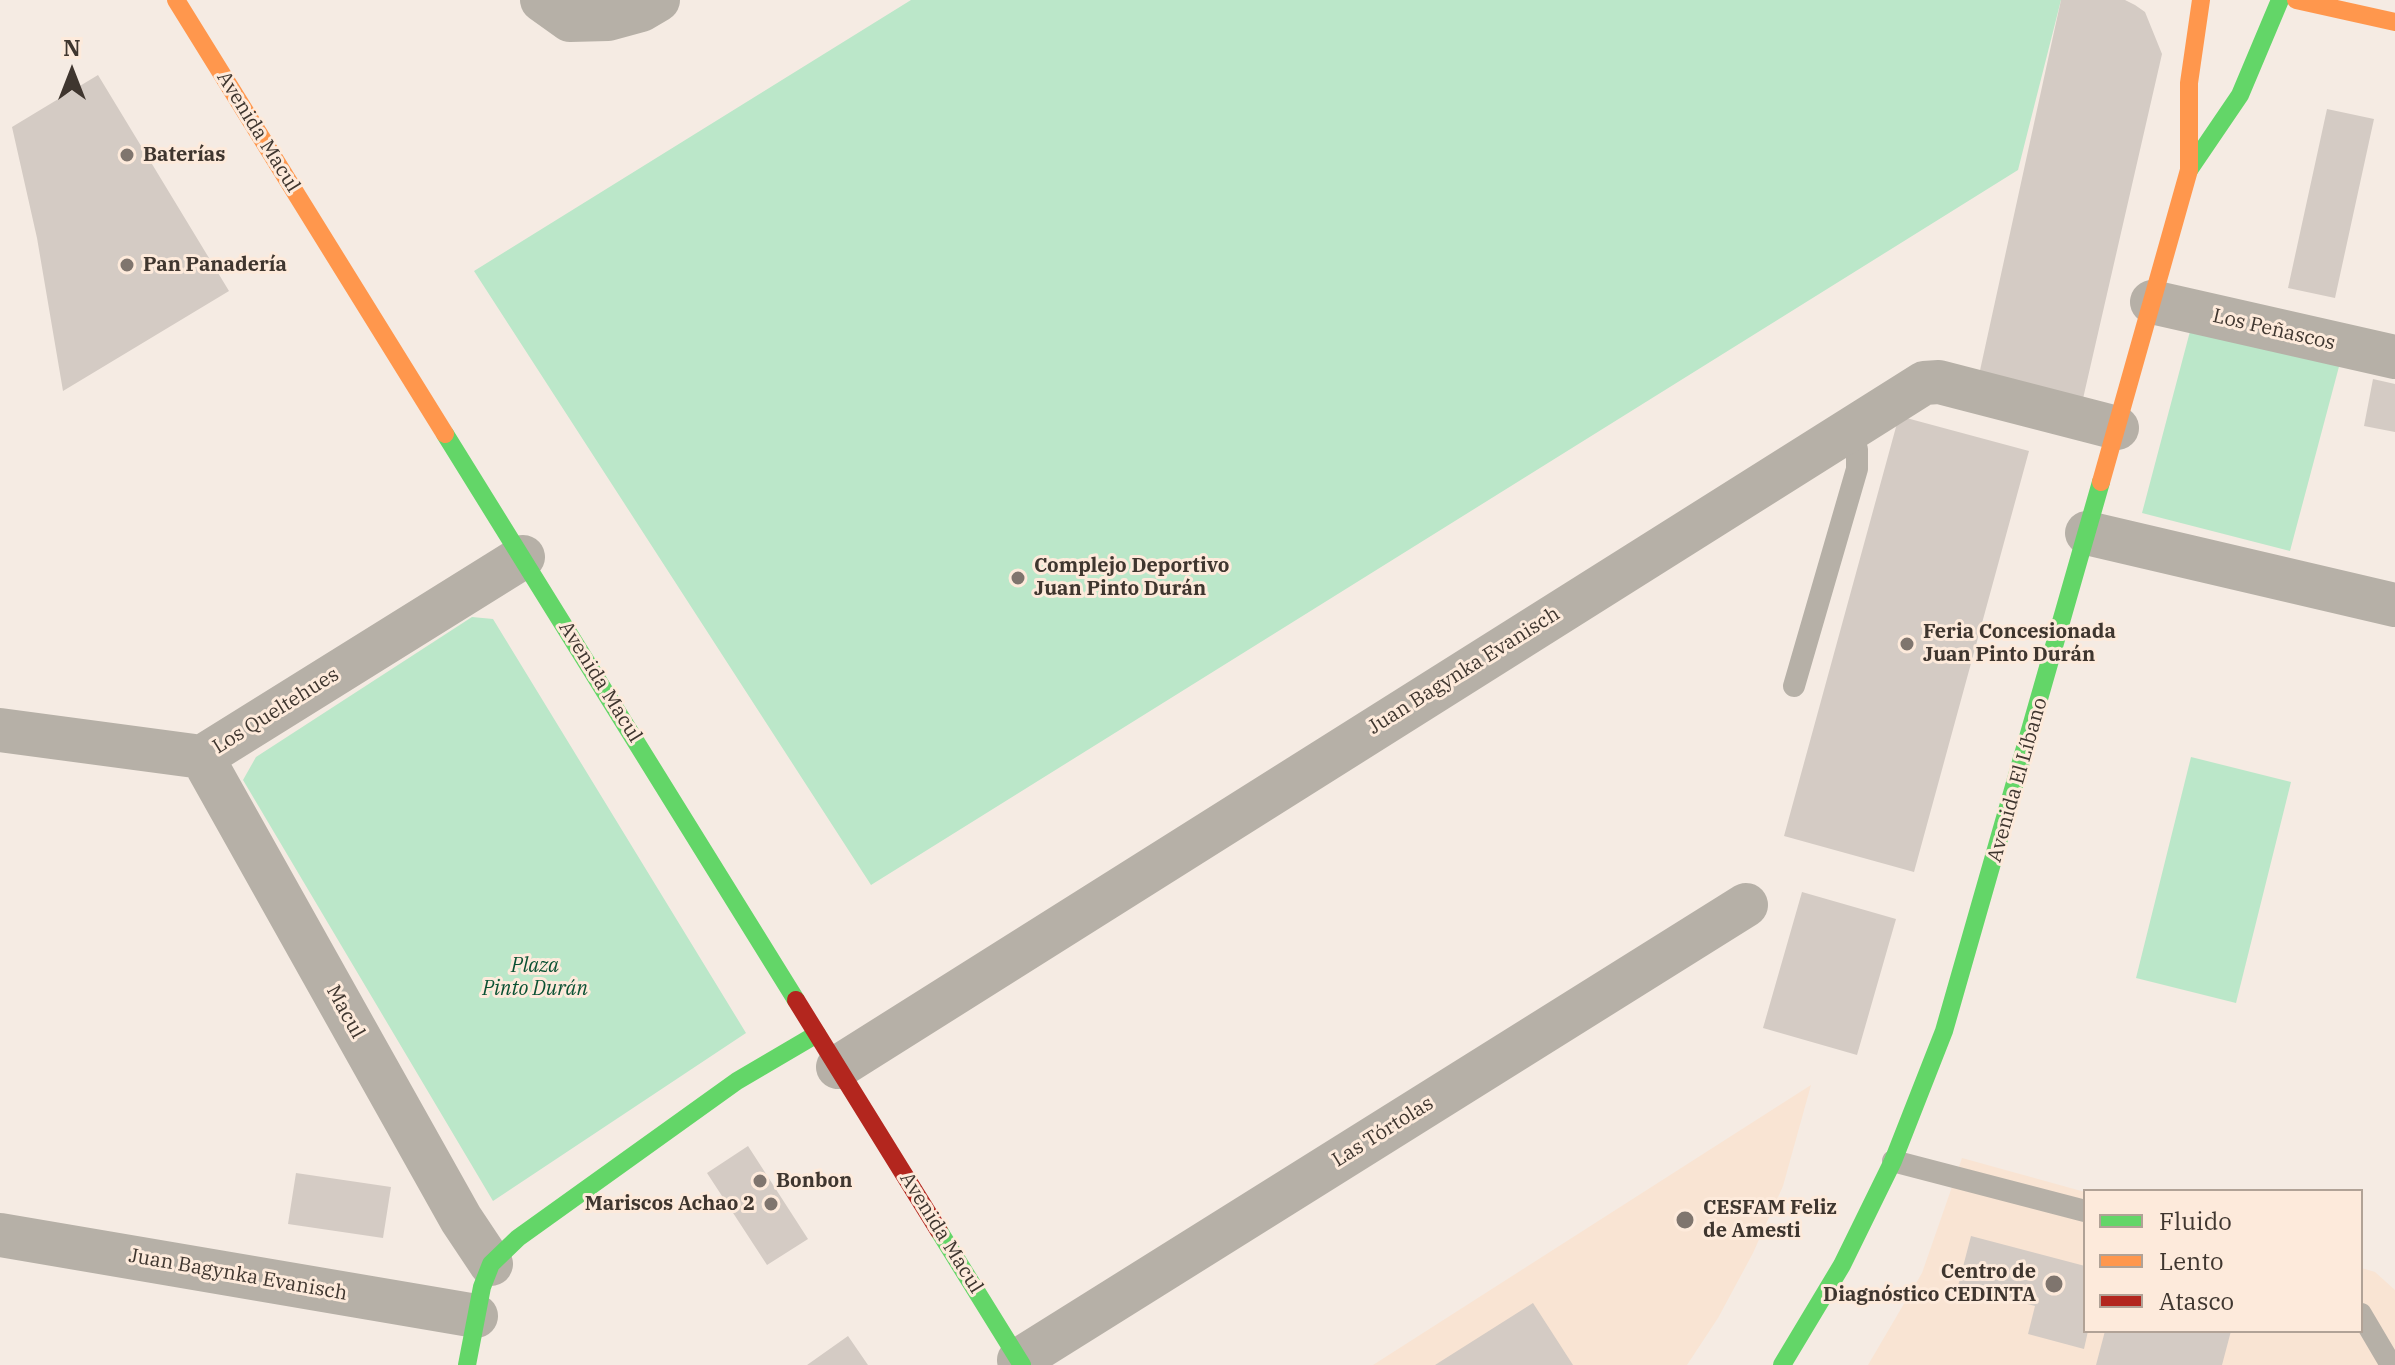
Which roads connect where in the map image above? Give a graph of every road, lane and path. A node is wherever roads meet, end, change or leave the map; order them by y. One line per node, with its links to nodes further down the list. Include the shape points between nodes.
1 (176, 0): 14 (main road, Avenida Macul)
2 (542, 0): 3 (street, via 570,20 608,19)
3 (658, 0)
4 (2201, 0): 8 (main road, Avenida El Líbano, via 2189,83)
5 (2280, 0): 8 (main road, Avenida El Líbano, via 2240,95)
6 (2296, 0): 7 (main road)
7 (2395, 22)
8 (2189, 170): 9 (main road, Avenida El Líbano)
9 (2152, 302): 10 (street, Los Peñascos); 11 (main road, Avenida El Líbano)
10 (2395, 357)
11 (2117, 428): 12 (street, Juan Bagynka Evanisch, via 1939,382 1916,387); 13 (main road, Avenida El Líbano)
12 (1847, 430): 16 (lane, via 1857,449 1857,469); 20 (street, Juan Bagynka Evanisch)
13 (2087, 533): 15 (street); 21 (main road, Avenida El Líbano, via 1965,964)
14 (523, 557): 18 (street, Los Queltehues); 20 (main road, Avenida Macul)
15 (2395, 605)
16 (1794, 686)
17 (0, 730): 18 (street, Los Queltehues)
18 (202, 757): 24 (street, Macul, via 467,1230)
19 (1746, 905): 27 (street, Las Tórtolas)
20 (827, 1050): 24 (main road, via 724,1091 518,1238); 27 (main road, Avenida Macul)
21 (1893, 1161): 22 (lane); 29 (main road, Avenida El Líbano, via 1842,1265)
22 (2083, 1210)
23 (0, 1235): 25 (street, Juan Bagynka Evanisch)
24 (491, 1264): 25 (main road)
25 (476, 1316): 28 (main road)
26 (2363, 1317): 30 (lane)
27 (1021, 1362)
28 (467, 1365)
29 (1782, 1365)
30 (2391, 1365)

